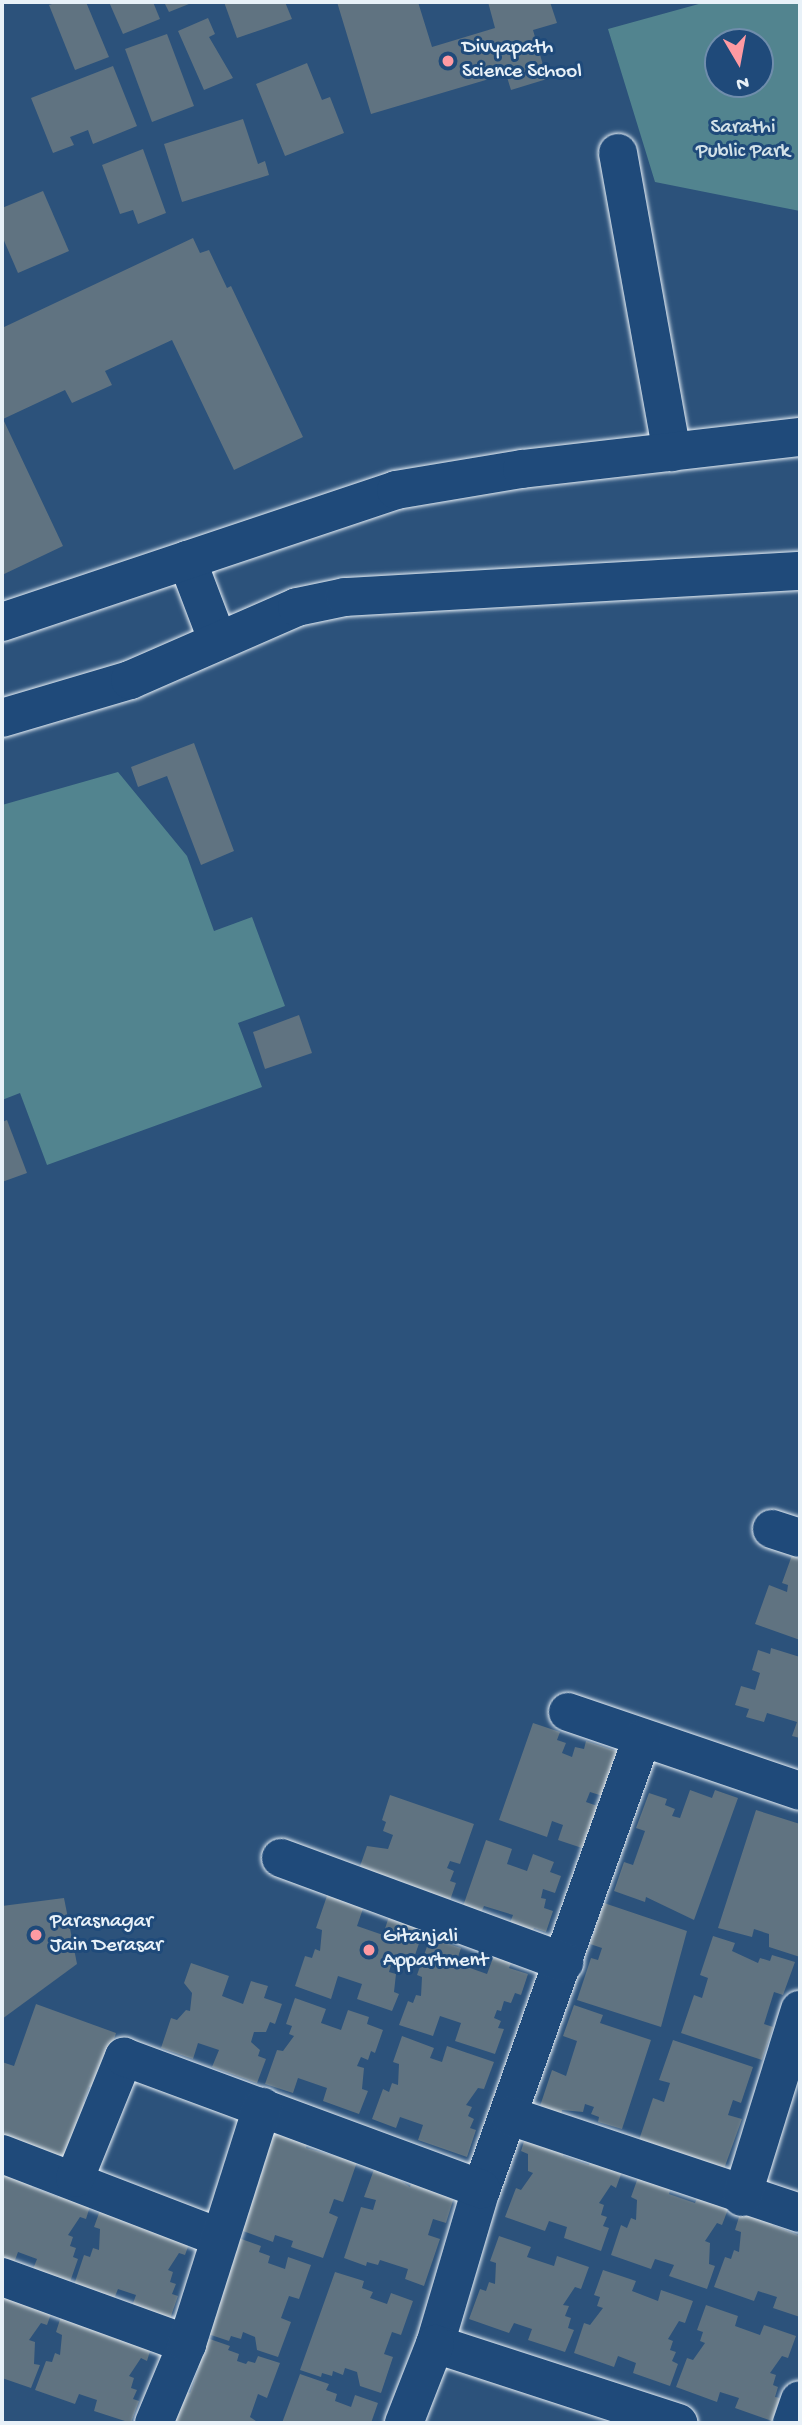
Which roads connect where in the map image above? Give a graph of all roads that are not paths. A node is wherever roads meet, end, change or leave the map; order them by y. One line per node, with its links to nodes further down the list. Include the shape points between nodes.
1 (618, 153): 3 (street)
2 (800, 437): 3 (street)
3 (672, 452): 4 (street, via 522,469 396,490)
4 (187, 560): 6 (street); 7 (street)
5 (800, 570): 7 (street, via 345,597 297,607)
6 (2, 622)
7 (217, 639): 8 (street, via 130,680)
8 (2, 718)
9 (568, 1712): 10 (street)
10 (642, 1738): 11 (street); 13 (street)
11 (800, 1791)
12 (281, 1858): 13 (street)
13 (564, 1962): 17 (street)
14 (800, 2010): 15 (street)
15 (791, 2067): 21 (street)
16 (262, 2107): 19 (street, via 124,2057); 20 (street); 23 (street)
17 (510, 2116): 20 (street); 21 (street)
18 (2, 2154): 19 (street)
19 (75, 2178): 23 (street)
20 (481, 2189): 26 (street)
21 (742, 2197): 22 (street)
22 (800, 2213)
23 (218, 2236): 25 (street)
24 (2, 2277): 25 (street)
25 (187, 2344): 28 (street)
26 (435, 2344): 29 (street); 30 (street)
27 (800, 2400): 31 (street)
28 (155, 2423)
29 (404, 2423)
30 (678, 2423)
31 (792, 2423)

